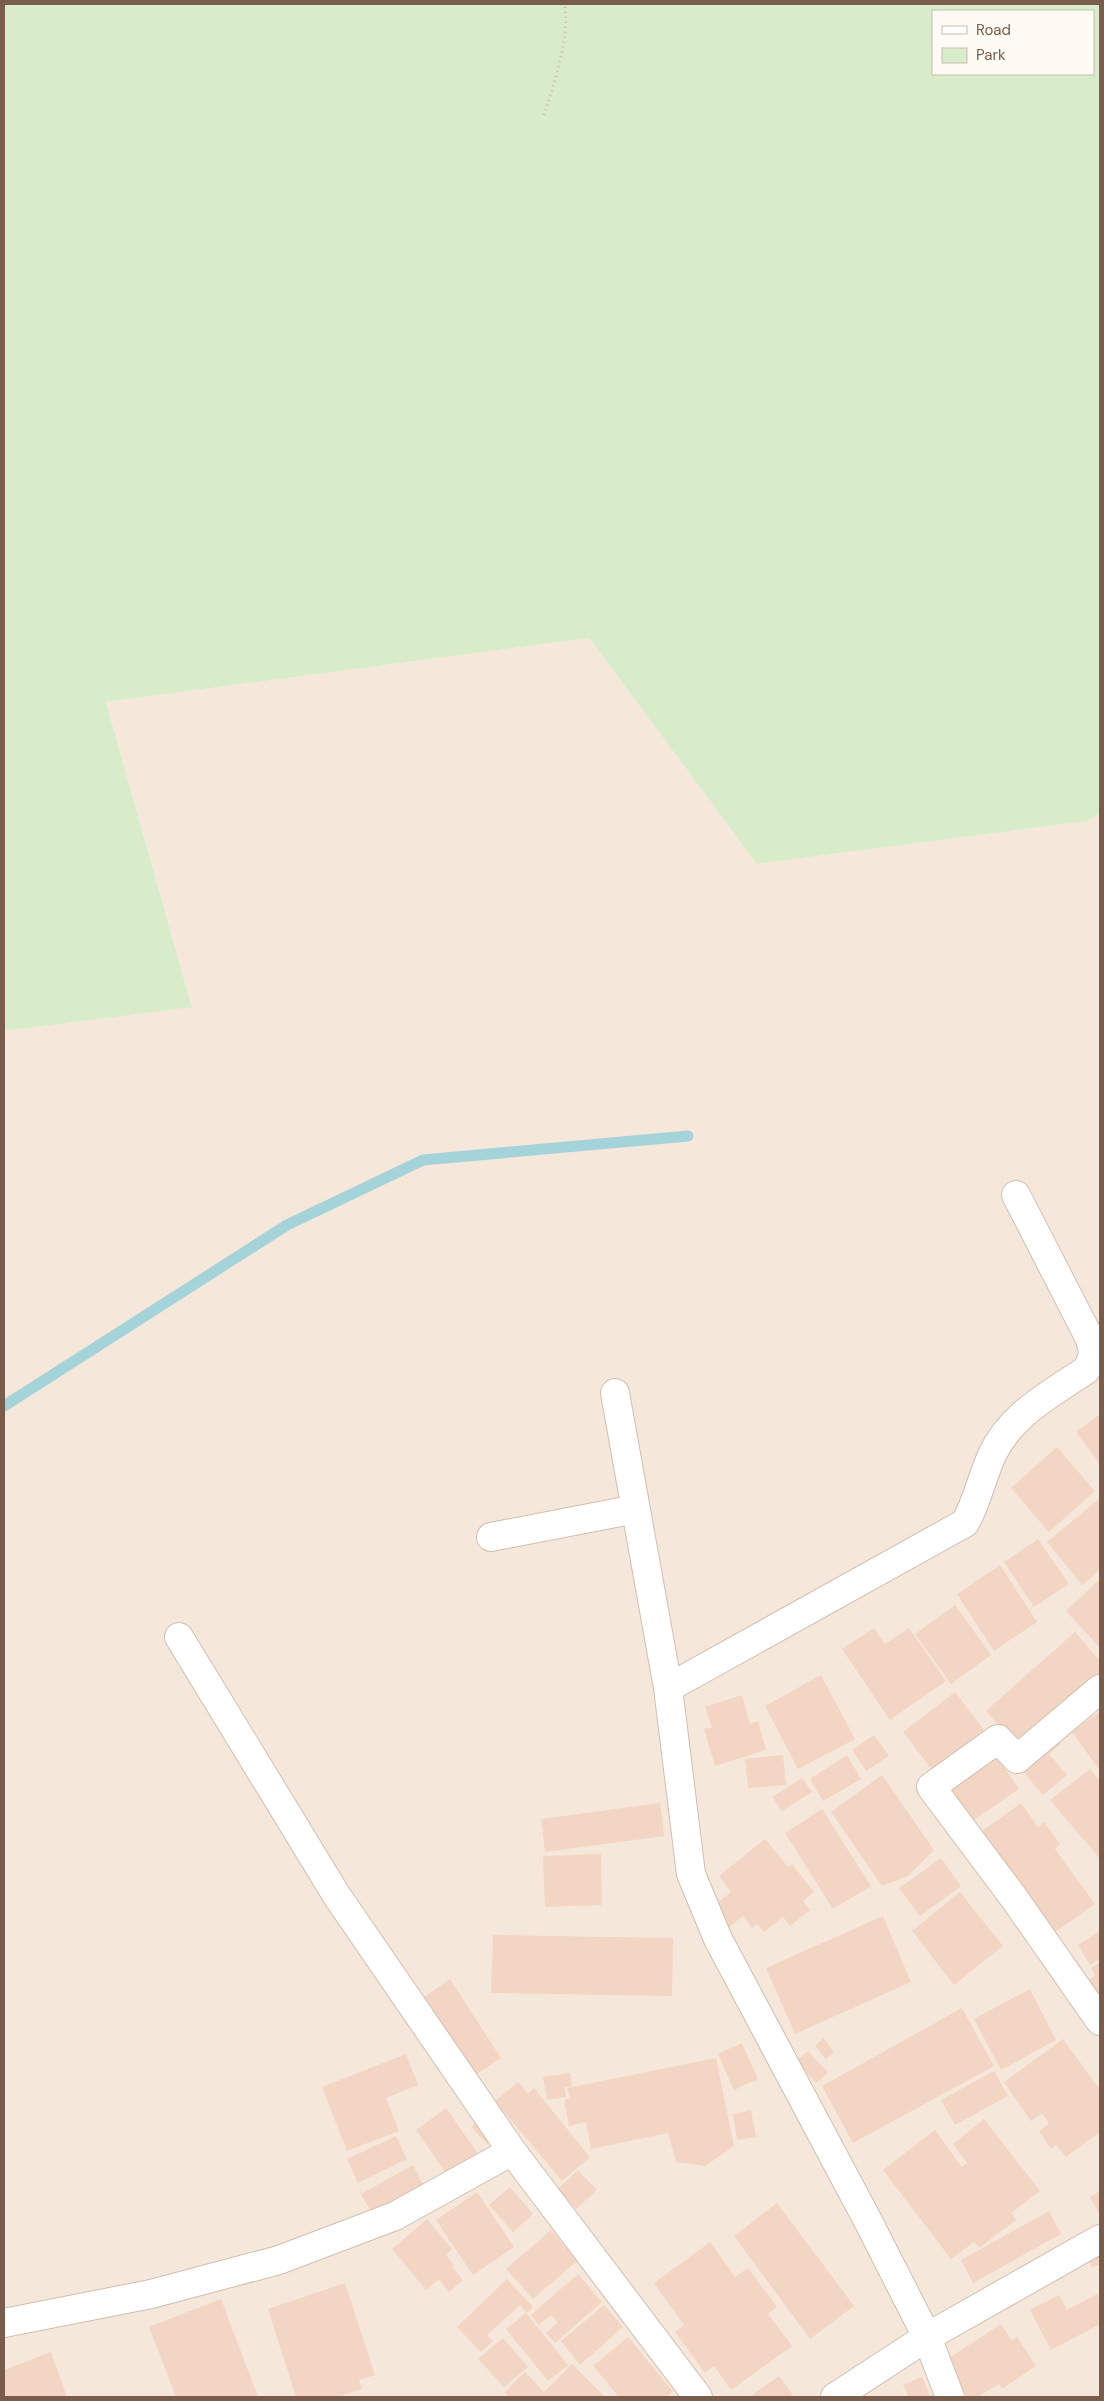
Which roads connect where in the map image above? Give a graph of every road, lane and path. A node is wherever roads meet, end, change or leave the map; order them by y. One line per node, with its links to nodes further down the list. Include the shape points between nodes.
1 (565, 4): 2 (path, via 558,72)
2 (544, 115)
3 (1016, 1195): 8 (street, via 1088,1335 1093,1360 1086,1370 1024,1412 1008,1429 993,1453 971,1513 964,1523)
4 (615, 1393): 5 (street)
5 (636, 1509): 6 (street); 8 (street)
6 (491, 1537)
7 (179, 1637): 11 (street, via 337,1896)
8 (668, 1688): 14 (street, via 691,1874 718,1939)
9 (1100, 1689): 10 (street, via 1018,1759 998,1739 931,1787)
10 (1100, 2021)
11 (512, 2152): 13 (street, via 395,2216 279,2260 151,2294); 15 (street)
12 (1100, 2240): 14 (street)
13 (4, 2323)
14 (928, 2337): 16 (street); 17 (street)
15 (698, 2397)
16 (834, 2397)
17 (950, 2397)

